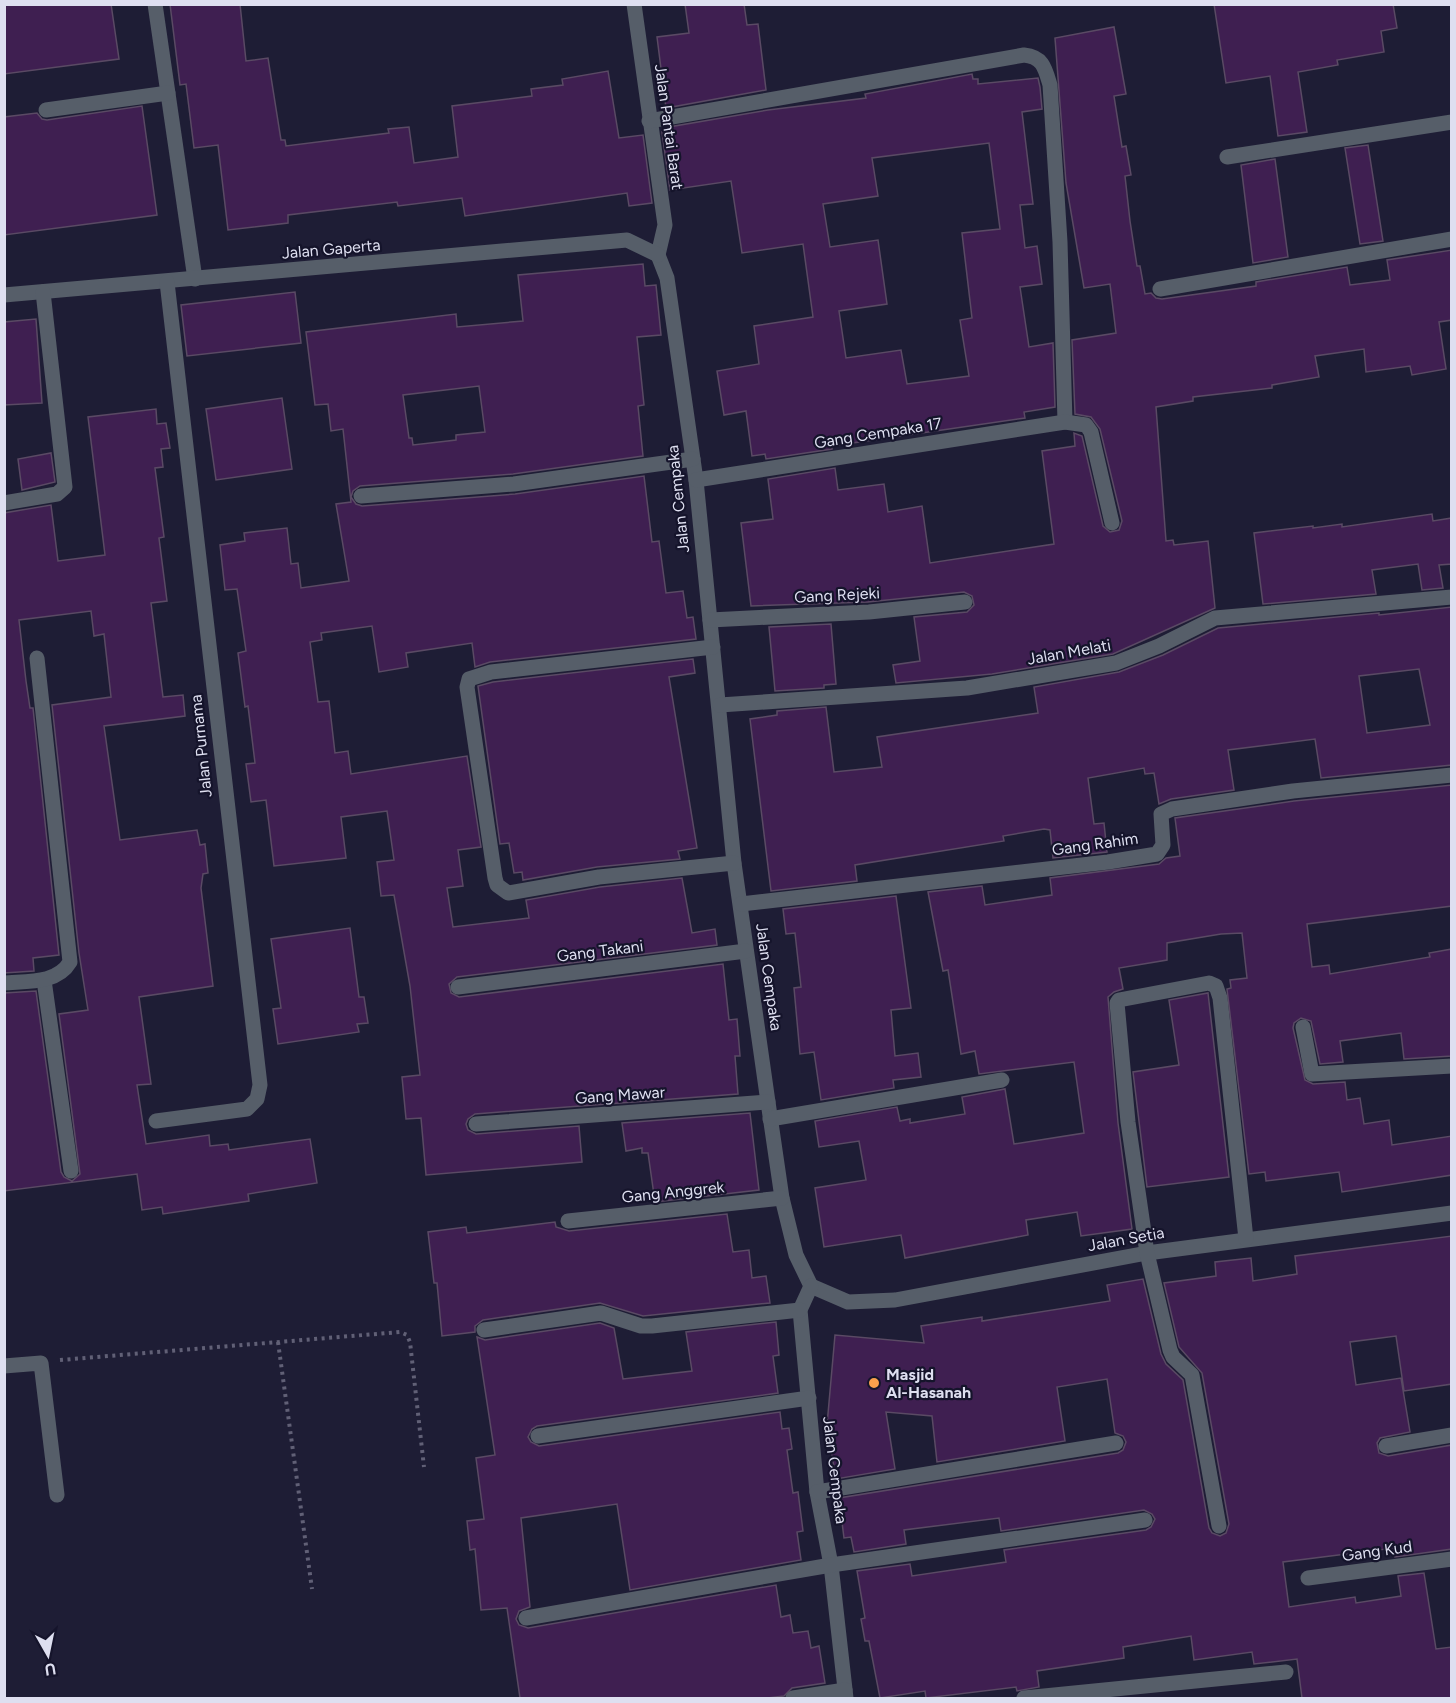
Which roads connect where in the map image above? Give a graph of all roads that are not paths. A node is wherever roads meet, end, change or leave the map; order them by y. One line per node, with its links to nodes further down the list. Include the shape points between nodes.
1 (155, 4): 3 (street)
2 (634, 4): 5 (street, Jalan Pantai Barat)
3 (168, 93): 4 (street); 10 (street)
4 (46, 110)
5 (649, 121): 9 (street, Jalan Pantai Barat, via 665,225); 15 (street, via 1035,56 1045,66 1050,85)
6 (1452, 122): 7 (street)
7 (1227, 157)
8 (1452, 239): 12 (street)
9 (657, 255): 10 (street, Jalan Gaperta, via 627,240); 16 (street, Jalan Cempaka, via 666,278)
10 (195, 279): 11 (street, Jalan Gaperta)
11 (168, 282): 13 (street, Jalan Gaperta); 39 (street, Jalan Purnama, via 260,1085 257,1099 247,1109)
12 (1160, 289)
13 (43, 292): 14 (street, Jalan Gaperta); 19 (street, via 65,487 57,494)
14 (4, 295)
15 (1065, 422): 17 (street, Gang Cempaka 17); 20 (street, via 1086,425 1091,432)
16 (693, 459): 17 (street, Jalan Cempaka); 18 (street, via 514,484)
17 (696, 480): 23 (street, Jalan Cempaka)
18 (361, 496)
19 (4, 503)
20 (1112, 523)
21 (1452, 597): 26 (street, Jalan Melati, via 1215,618 1116,663 966,688)
22 (965, 602): 23 (street, Gang Rejeki, via 869,612)
23 (711, 620): 24 (street, Jalan Cempaka)
24 (713, 647): 26 (street, Jalan Cempaka); 28 (street, via 491,672 473,676 467,687 495,878 508,893 598,877)
25 (37, 658): 31 (street, via 70,962 60,975)
26 (720, 705): 28 (street, Jalan Cempaka)
27 (1452, 775): 29 (street, Gang Rahim, via 1172,809 1161,814 1162,845 1157,854)
28 (734, 864): 29 (street, Jalan Cempaka)
29 (741, 904): 30 (street, Jalan Cempaka)
30 (746, 951): 33 (street, Gang Takani); 37 (street, Jalan Cempaka)
31 (44, 980): 32 (street); 41 (street)
32 (4, 983)
33 (458, 987)
34 (1303, 1027): 35 (street, via 1312,1074)
35 (1452, 1066)
36 (1002, 1080): 38 (street)
37 (768, 1102): 38 (street, Jalan Cempaka); 40 (street, Gang Mawar)
38 (770, 1119): 42 (street, Jalan Cempaka)
39 (156, 1121)
40 (476, 1124)
41 (71, 1171)
42 (782, 1198): 44 (street, Gang Anggrek); 47 (street, Jalan Cempaka, via 796,1255)
43 (1452, 1213): 45 (street, Jalan Setia)
44 (567, 1221)
45 (1246, 1239): 46 (street, Jalan Setia); 46 (street, via 1220,998 1216,986 1209,983 1122,998 1117,1003 1128,1122)
46 (1147, 1253): 47 (street, Jalan Setia, via 894,1299 848,1302); 59 (street, via 1170,1350 1192,1375)
47 (811, 1286): 48 (street)
48 (800, 1310): 49 (street, via 652,1326 601,1313); 51 (street, Jalan Cempaka)
49 (484, 1330)
50 (4, 1366): 57 (street, via 41,1363)
51 (809, 1398): 53 (street); 56 (street, Jalan Cempaka)
52 (1452, 1435): 55 (street)
53 (538, 1436)
54 (1116, 1443): 56 (street)
55 (1386, 1446)
56 (818, 1492): 61 (street, Jalan Cempaka)
57 (57, 1496)
58 (1145, 1520): 61 (street)
59 (1219, 1526)
60 (1452, 1559): 62 (street, Gang Kud)
61 (831, 1565): 63 (street); 65 (street, Jalan Cempaka)
62 (1308, 1578)
63 (526, 1618)
64 (1287, 1672): 67 (street)
65 (846, 1694): 66 (street)
66 (793, 1698)
67 (1024, 1698)

